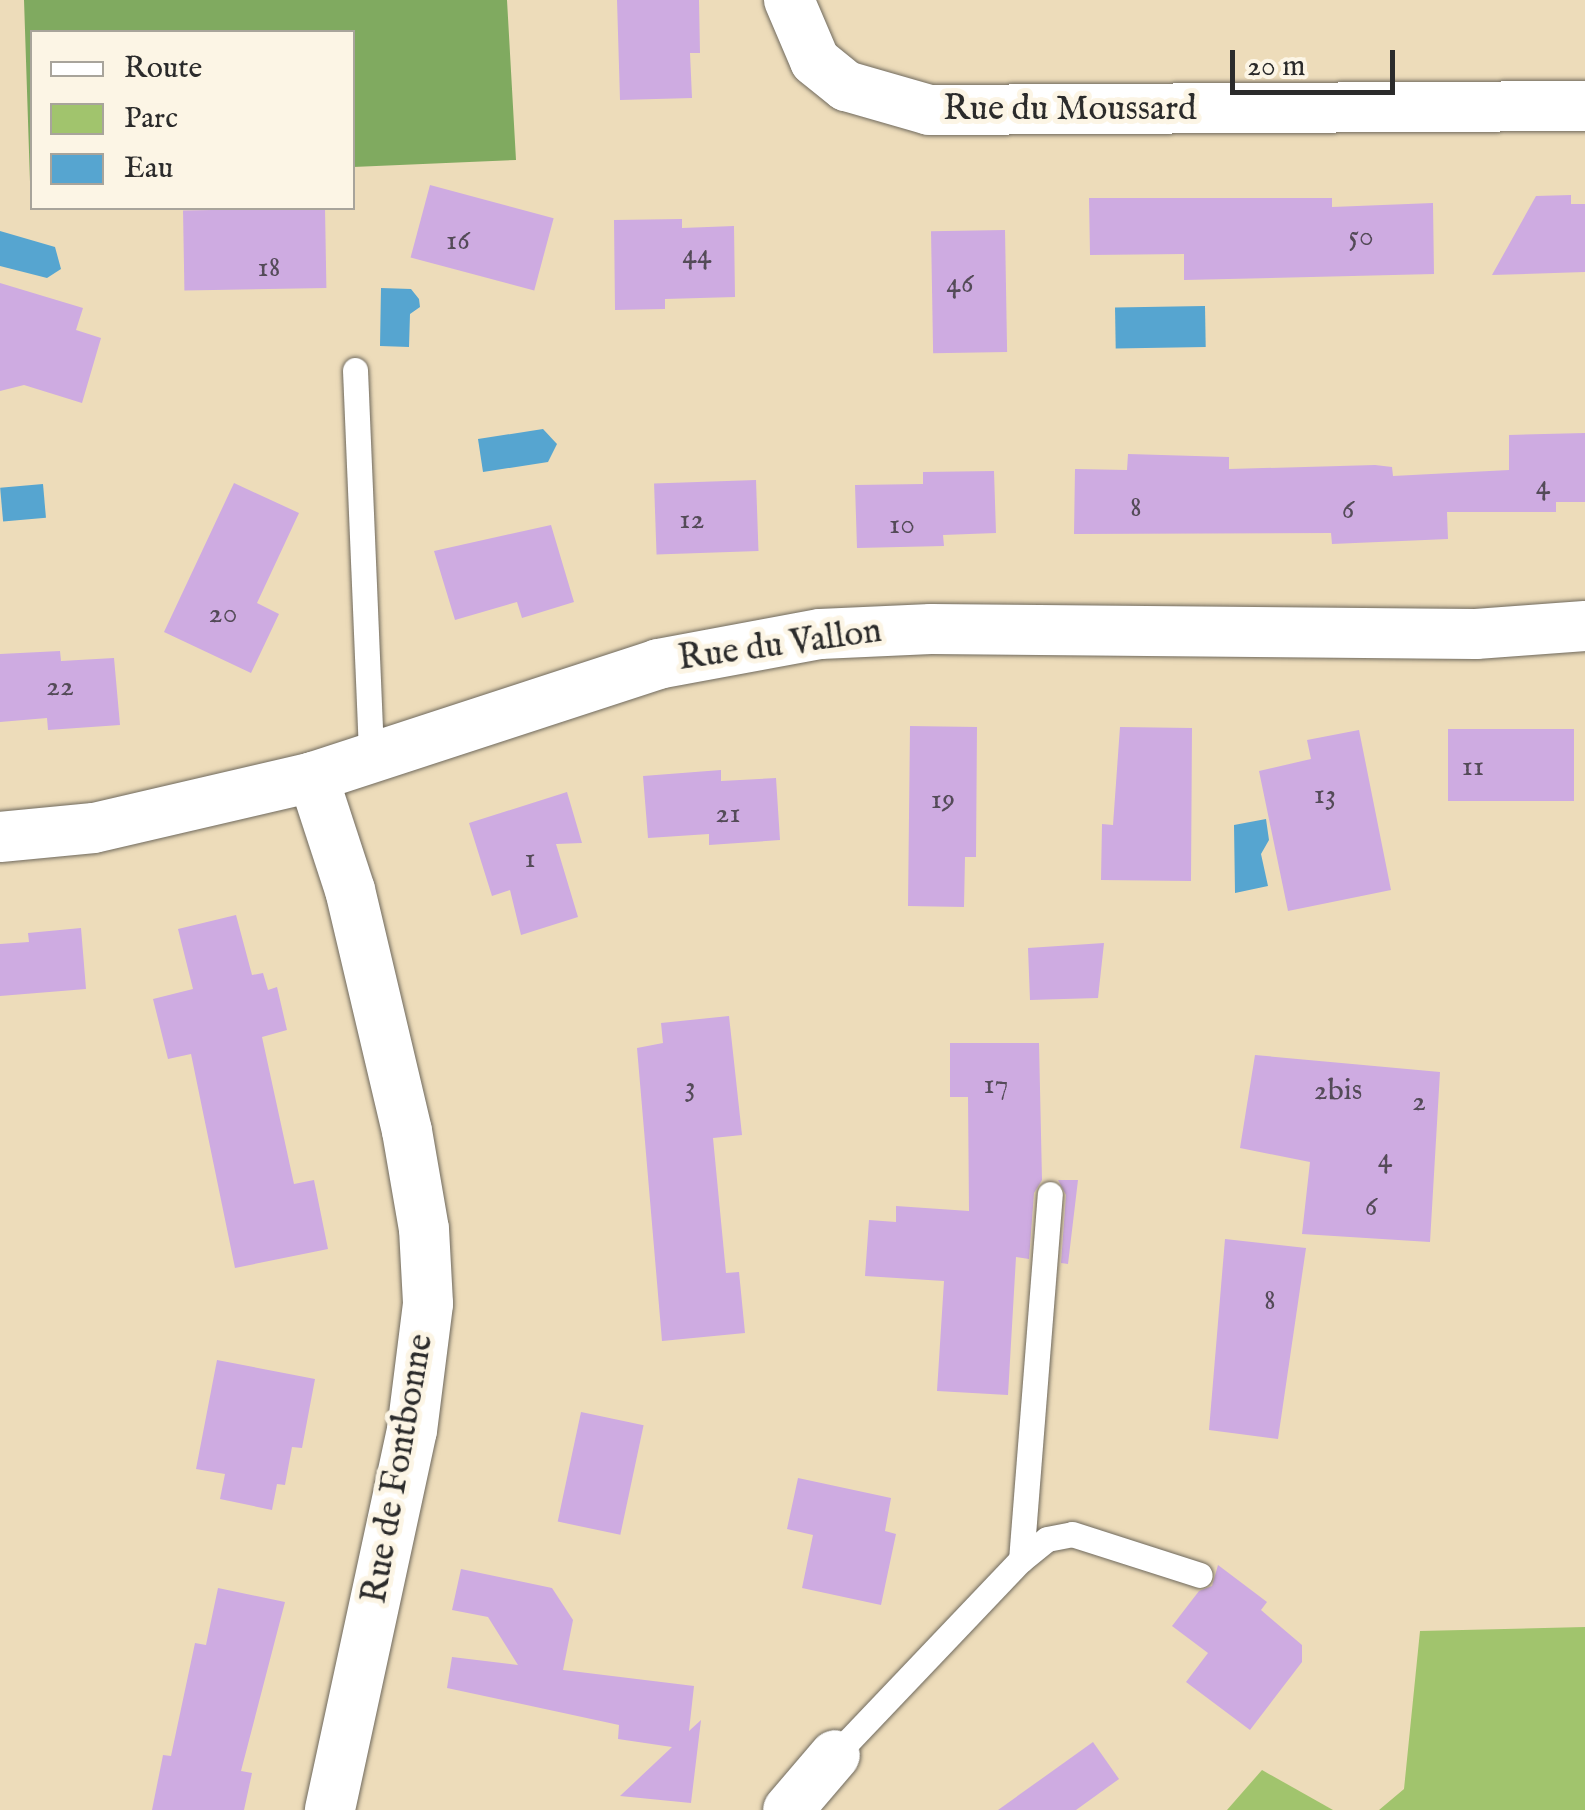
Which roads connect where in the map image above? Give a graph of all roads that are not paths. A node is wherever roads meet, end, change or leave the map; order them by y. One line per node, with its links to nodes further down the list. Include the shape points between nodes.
1 (789, 0): 2 (street, Rue du Moussard, via 815,61 846,86 929,110)
2 (1585, 106)
3 (355, 370): 5 (lane)
4 (1585, 626): 5 (street, Rue du Vallon, via 1476,634 820,634 658,664)
5 (371, 757): 6 (street, Rue du Vallon)
6 (313, 777): 7 (street, Rue du Vallon, via 94,828); 12 (street, Rue de Fontbonne, via 350,890 406,1131 424,1229 428,1304 412,1430)
7 (0, 837)
8 (1050, 1194): 9 (lane)
9 (1021, 1560): 10 (lane, via 1048,1539 1072,1534); 11 (lane)
10 (1200, 1576)
11 (835, 1756): 13 (street)
12 (330, 1810)
13 (788, 1810)

